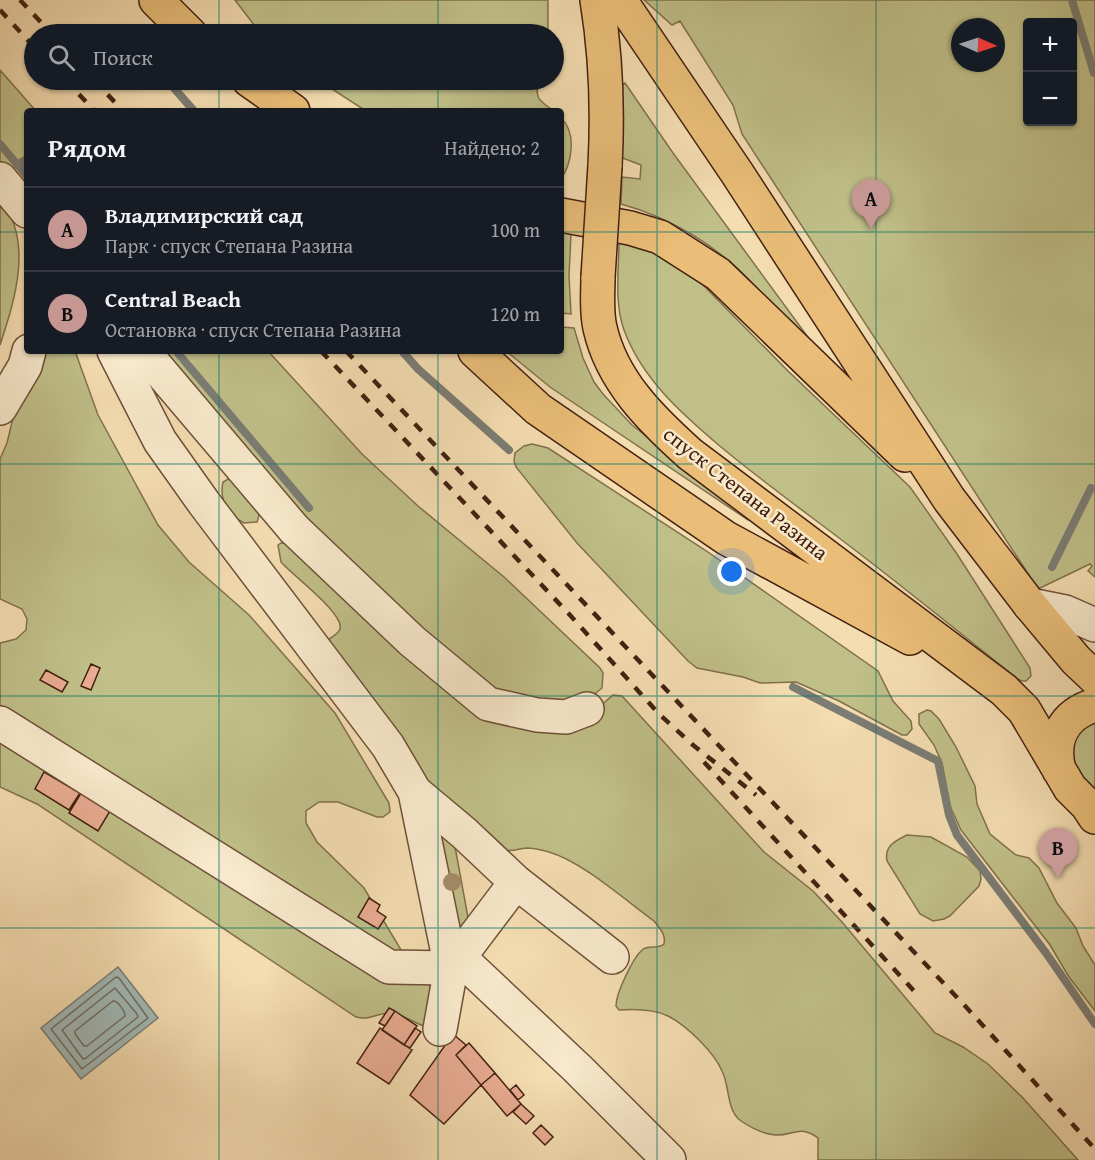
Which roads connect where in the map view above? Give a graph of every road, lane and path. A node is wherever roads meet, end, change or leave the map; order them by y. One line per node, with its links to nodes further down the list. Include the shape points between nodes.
1 (156, 0): 4 (main road)
2 (597, 0): 23 (main road, спуск Степана Разина, bridge, via 608,117 597,306 608,355 622,380 644,410 690,454)
3 (620, 0): 19 (main road)
4 (180, 24)
5 (236, 90): 7 (main road)
6 (263, 90): 8 (main road)
7 (251, 108)
8 (289, 108)
9 (0, 179): 10 (lane)
10 (24, 207)
11 (564, 216): 19 (main road, via 660,237 718,274)
12 (28, 354): 16 (lane)
13 (116, 354): 18 (lane)
14 (146, 354): 17 (lane)
15 (478, 354): 23 (main road, via 538,409 726,538)
16 (0, 408)
17 (197, 415): 18 (lane, via 171,414 164,421); 25 (lane, via 294,529 412,641 488,704 566,717)
18 (160, 441): 28 (lane, via 388,746)
19 (949, 499): 20 (main road)
20 (1030, 605): 21 (lane, via 1065,612); 22 (main road)
21 (1095, 625)
22 (1095, 678)
23 (1004, 690): 27 (main road, спуск Степана Разина, via 1024,710)
24 (1095, 705): 27 (main road, via 1071,716 1062,727 1056,752)
25 (587, 709)
26 (0, 723): 32 (lane, via 389,967)
27 (1059, 770): 29 (main road, спуск Степана Разина, via 1070,788)
28 (415, 792): 30 (lane); 32 (lane)
29 (1092, 809)
30 (516, 882): 31 (lane); 32 (lane)
31 (612, 957)
32 (455, 962): 33 (lane); 34 (lane, via 578,1069)
33 (440, 1029)
34 (669, 1160)

